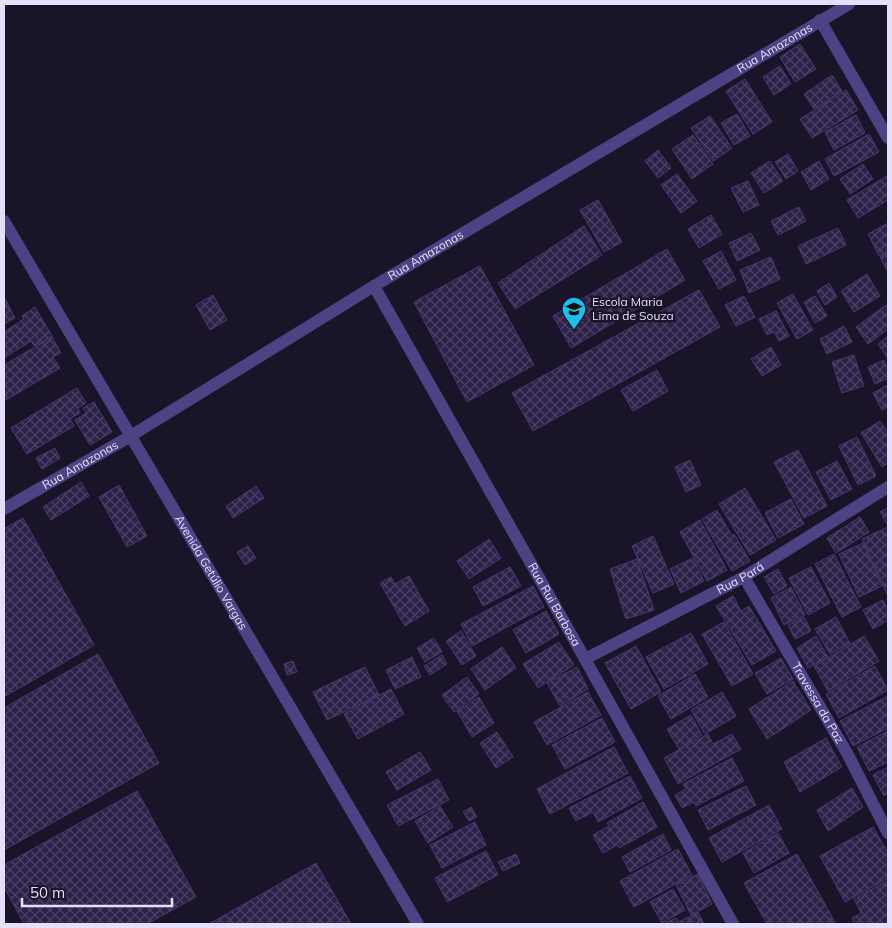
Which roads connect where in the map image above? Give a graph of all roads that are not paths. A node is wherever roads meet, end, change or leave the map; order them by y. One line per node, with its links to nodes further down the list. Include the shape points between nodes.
1 (848, 4): 2 (street, Rua Amazonas)
2 (820, 20): 3 (street); 5 (street, Rua Amazonas)
3 (888, 138)
4 (4, 221): 6 (street, Avenida Getúlio Vargas)
5 (374, 286): 6 (street, Rua Amazonas); 10 (street, Rua Rui Barbosa)
6 (130, 437): 8 (street, Rua Amazonas); 12 (street, Avenida Getúlio Vargas)
7 (888, 487): 9 (street, Rua Pará)
8 (4, 509)
9 (744, 577): 10 (street, Rua Pará); 11 (street, Travessa da Paz, via 847,753)
10 (585, 659): 13 (street, Rua Rui Barbosa)
11 (888, 833)
12 (418, 924)
13 (733, 924)

